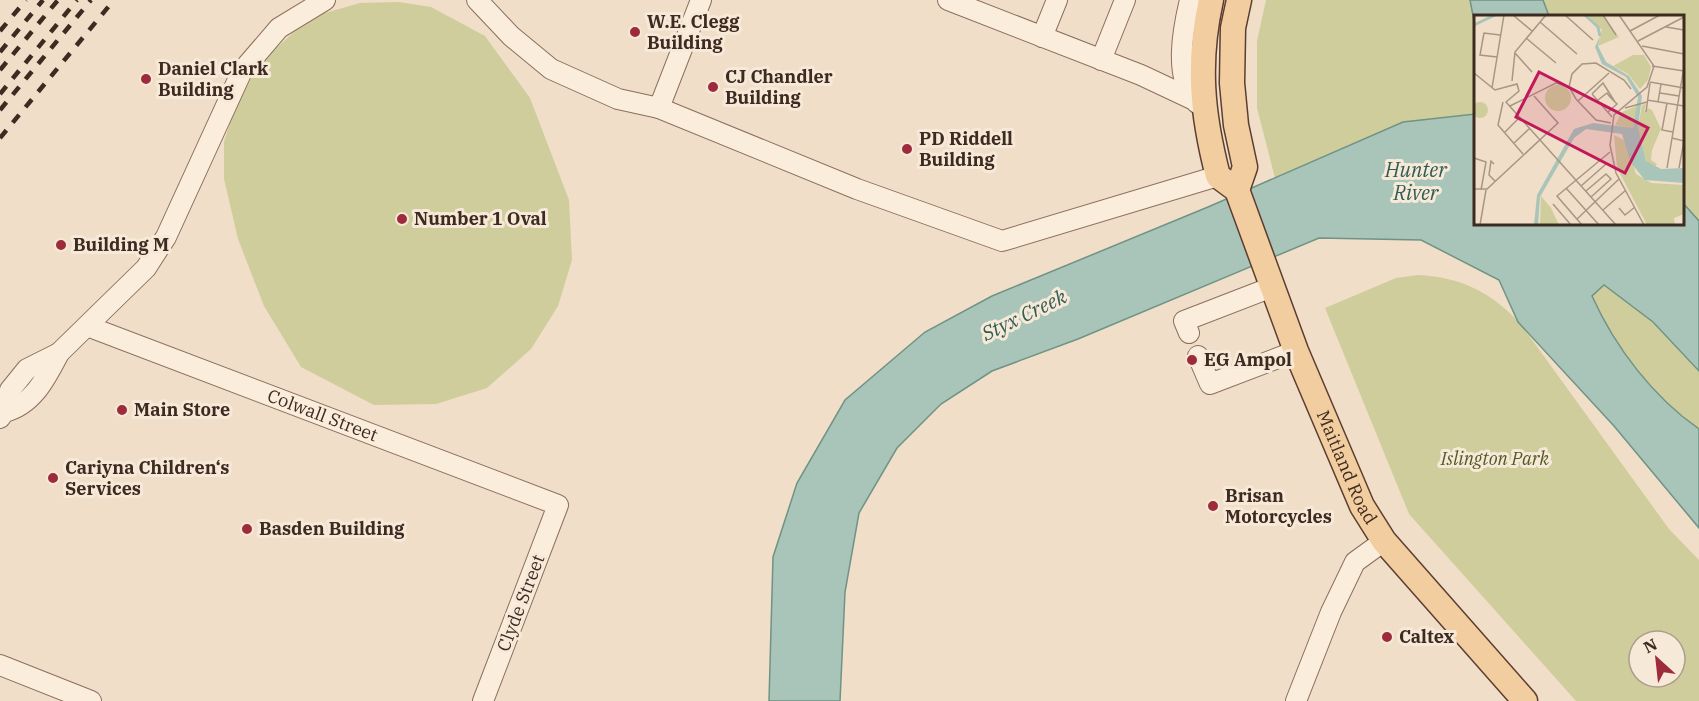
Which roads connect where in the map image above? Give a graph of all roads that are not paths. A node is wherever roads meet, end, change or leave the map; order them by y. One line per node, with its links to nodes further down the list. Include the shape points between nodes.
1 (325, 0): 17 (street, via 279,28 242,71 166,237 146,268)
2 (477, 0): 14 (street, via 551,69 618,99)
3 (701, 0): 14 (street)
4 (948, 0): 10 (street)
5 (1057, 0): 11 (street)
6 (1125, 0): 12 (street)
7 (1190, 0): 13 (street, Maitland Road, via 1182,50 1186,79)
8 (1211, 0): 13 (main road, Maitland Road)
9 (1239, 0): 15 (main road, via 1233,28 1232,83 1245,167)
10 (976, 5): 11 (street)
11 (1042, 37): 12 (street)
12 (1101, 60): 13 (street)
13 (1198, 104): 15 (main road, Maitland Road)
14 (660, 108): 15 (street, via 857,189 1002,241)
15 (1227, 183): 16 (main road, Maitland Road)
16 (1272, 287): 18 (street, via 1184,321); 19 (main road, Maitland Road)
17 (87, 326): 21 (street, via 59,353 43,382 21,408); 22 (street, Colwall Street)
18 (1189, 333)
19 (1296, 351): 20 (street, via 1210,384); 23 (main road, Maitland Road, via 1354,491)
20 (1198, 356)
21 (2, 415)
22 (558, 506): 27 (street, Clyde Street)
23 (1383, 541): 28 (street, via 1356,562 1331,612); 29 (main road, Maitland Road)
24 (0, 665): 25 (street)
25 (45, 692): 26 (street)
26 (91, 701)
27 (483, 701)
28 (1296, 701)
29 (1525, 701)

